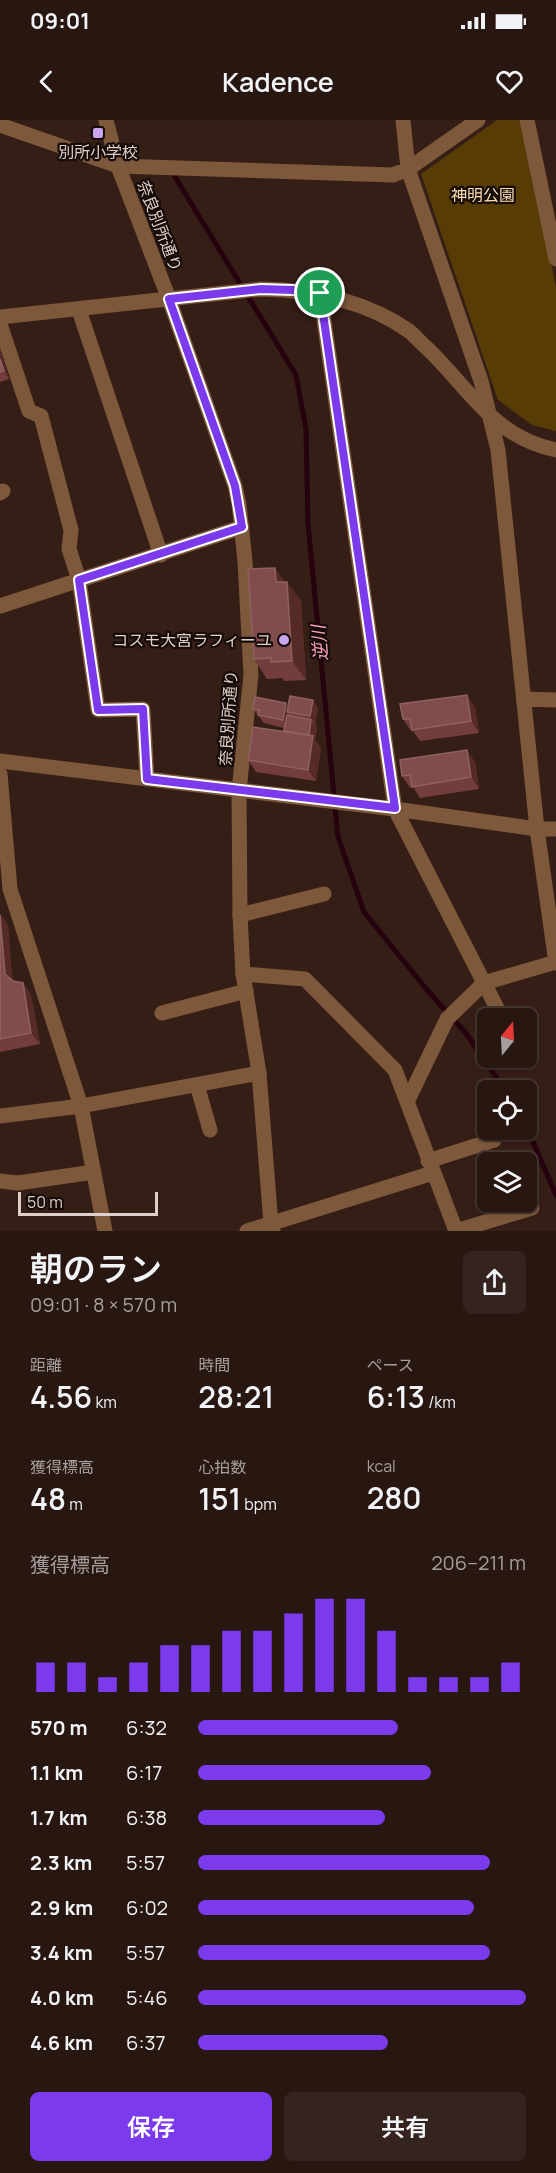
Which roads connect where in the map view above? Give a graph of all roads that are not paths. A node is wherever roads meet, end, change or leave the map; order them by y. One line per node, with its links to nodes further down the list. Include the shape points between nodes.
1 (106, 120): 6 (street, 奈良別所通り)
2 (403, 120): 7 (street)
3 (478, 120): 7 (street)
4 (527, 120): 8 (street)
5 (0, 125): 6 (street)
6 (118, 166): 7 (street, via 393,175); 10 (street, 奈良別所通り)
7 (408, 170): 14 (street, via 481,381)
8 (556, 259)
9 (320, 293): 10 (street, via 258,289); 14 (street, via 350,301 409,332); 26 (street)
10 (169, 299): 11 (street); 16 (street, 奈良別所通り, via 235,486)
11 (79, 309): 12 (street); 17 (street)
12 (0, 317)
13 (0, 324): 18 (street, via 29,411 41,416)
14 (489, 416): 15 (street, via 505,429); 20 (street, via 498,450)
15 (556, 450)
16 (242, 527): 17 (street); 25 (street, 奈良別所通り, via 250,675)
17 (161, 555): 18 (street)
18 (79, 580): 19 (street); 24 (street, via 98,710 143,709)
19 (0, 606)
20 (524, 699): 21 (street); 27 (street)
21 (556, 700)
22 (0, 761): 24 (street)
23 (0, 774): 30 (street, via 10,889)
24 (147, 779): 25 (street)
25 (240, 790): 26 (street); 31 (street, 奈良別所通り)
26 (395, 808): 27 (street); 34 (street)
27 (537, 829): 28 (street); 32 (street)
28 (556, 829)
29 (324, 894): 31 (street)
30 (7, 901): 41 (street)
31 (240, 915): 33 (street, 奈良別所通り)
32 (556, 962): 34 (street)
33 (243, 974): 35 (street, 奈良別所通り); 40 (street, via 305,979 396,1070)
34 (484, 983): 36 (street); 40 (street, via 447,1019)
35 (246, 991): 37 (street); 38 (street, 奈良別所通り)
36 (497, 1008)
37 (162, 1012)
38 (260, 1073): 39 (street); 49 (street, 奈良別所通り)
39 (197, 1085): 41 (street); 43 (street)
40 (407, 1102): 45 (street)
41 (81, 1106): 42 (street); 46 (street)
42 (0, 1116)
43 (210, 1130)
44 (494, 1140): 45 (street)
45 (431, 1167): 49 (street); 52 (street)
46 (94, 1172): 47 (street, via 18,1183); 50 (street)
47 (0, 1181)
48 (519, 1212): 52 (street)
49 (272, 1227): 51 (street)
50 (105, 1231)
51 (247, 1231)
52 (456, 1231)

